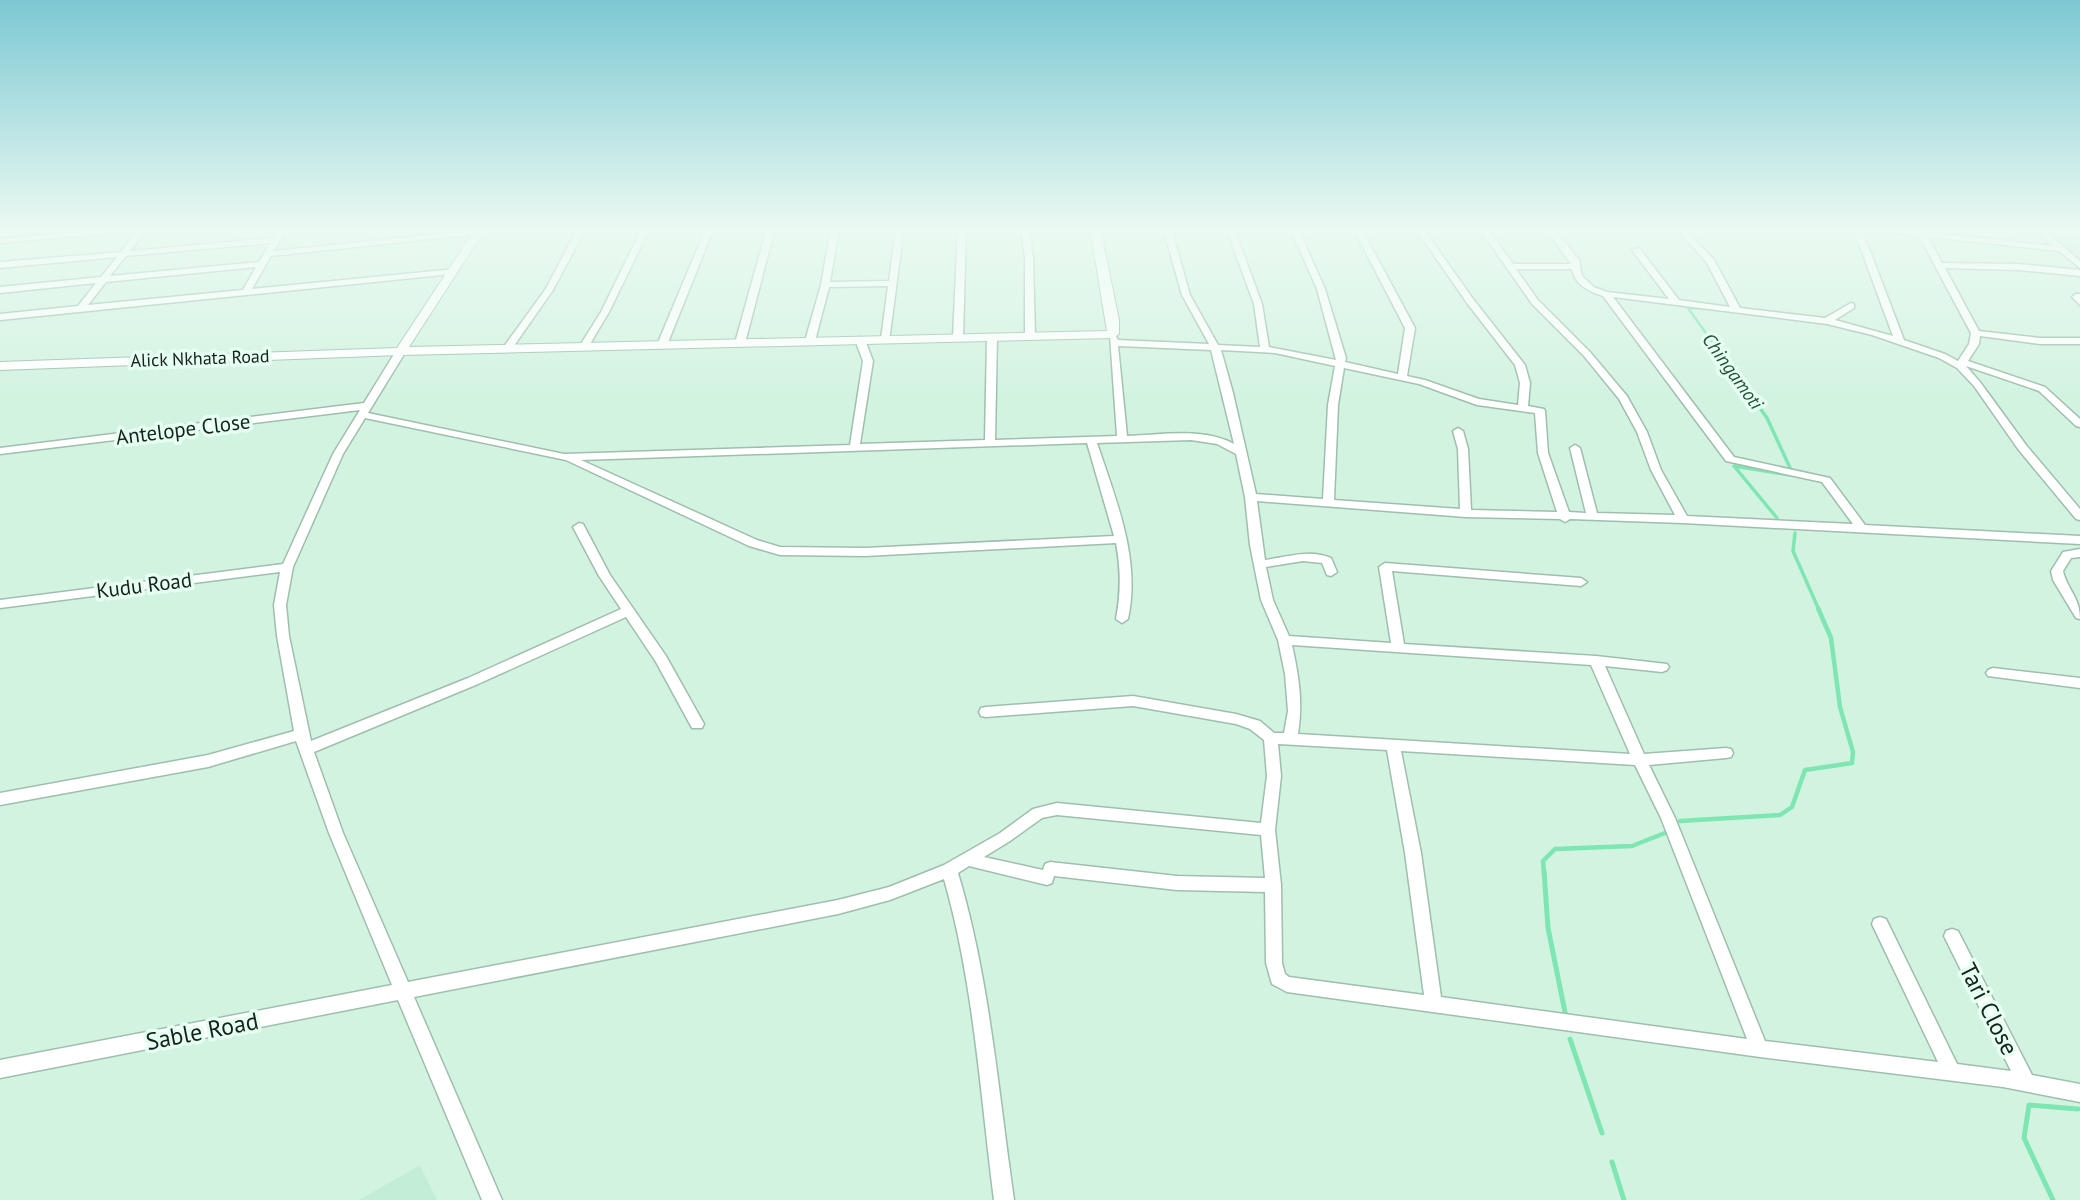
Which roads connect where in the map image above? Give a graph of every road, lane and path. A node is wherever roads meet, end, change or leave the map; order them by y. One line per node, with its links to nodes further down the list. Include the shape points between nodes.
1 (57, 284): 27 (street)
2 (100, 284): 34 (street)
3 (250, 284): 28 (street)
4 (324, 284): 28 (street)
5 (444, 284): 54 (main road)
6 (552, 284): 52 (street)
7 (619, 284): 51 (street)
8 (687, 284): 49 (street)
9 (756, 284): 48 (street)
10 (860, 284): 26 (street)
11 (894, 284): 42 (street)
12 (960, 284): 40 (street)
13 (1029, 284): 39 (street)
14 (1106, 284): 43 (main road)
15 (1183, 284): 50 (street)
16 (1251, 284): 53 (street)
17 (1319, 284): 57 (street, via 1338,339)
18 (1387, 284): 58 (street, via 1410,328)
19 (1458, 284): 59 (street, via 1520,365 1525,383)
20 (1522, 284): 77 (street, via 1623,398)
21 (1584, 284): 29 (street)
22 (1662, 284): 32 (street)
23 (1722, 284): 35 (street)
24 (1878, 284): 45 (street)
25 (1950, 284): 38 (street)
26 (825, 285): 46 (street)
27 (0, 290)
28 (246, 292): 34 (street)
29 (1606, 294): 32 (street); 79 (street, via 1730,459 1826,480)
30 (2080, 297): 31 (street, via 2076,297)
31 (2080, 302)
32 (1677, 304): 35 (street)
33 (1851, 306): 37 (street)
34 (81, 309): 36 (street)
35 (1737, 311): 37 (street)
36 (0, 317)
37 (1828, 321): 45 (street)
38 (1976, 333): 47 (street); 55 (street)
39 (1030, 336): 41 (main road, Alick Nkhata Road); 43 (main road, Alick Nkhata Road)
40 (958, 337): 41 (main road, Alick Nkhata Road); 42 (main road, Alick Nkhata Road)
41 (992, 337): 65 (street)
42 (887, 339): 44 (main road, Alick Nkhata Road)
43 (1113, 339): 50 (street); 63 (street)
44 (860, 340): 46 (main road, Alick Nkhata Road); 66 (street, via 868,361)
45 (1899, 340): 55 (street)
46 (810, 341): 48 (main road, Alick Nkhata Road)
47 (2080, 341)
48 (740, 343): 49 (main road, Alick Nkhata Road)
49 (662, 345): 51 (main road, Alick Nkhata Road)
50 (1215, 346): 53 (street); 69 (street)
51 (584, 347): 52 (main road, Alick Nkhata Road)
52 (508, 348): 54 (main road, Alick Nkhata Road)
53 (1265, 349): 57 (street)
54 (401, 351): 56 (main road, Alick Nkhata Road); 60 (street)
55 (1961, 364): 61 (street, via 2042,389); 74 (street)
56 (0, 366)
57 (1341, 366): 58 (street); 72 (street, via 1333,405)
58 (1402, 377): 59 (street, via 1477,401)
59 (1523, 408): 75 (street, via 1541,412 1544,453)
60 (364, 410): 68 (street, Antelope Close); 70 (street, Antelope Close); 84 (street, via 328,474)
61 (2080, 424)
62 (1458, 431): 73 (street)
63 (1122, 439): 64 (street); 69 (street, via 1212,439)
64 (1091, 440): 65 (street); 80 (street)
65 (990, 442): 66 (street)
66 (855, 446): 70 (street)
67 (1575, 448): 76 (street)
68 (0, 451)
69 (1242, 453): 71 (street)
70 (564, 457): 80 (street, via 780,551 865,552)
71 (1251, 497): 72 (street); 83 (street)
72 (1328, 502): 73 (street)
73 (1466, 513): 75 (street)
74 (2080, 516)
75 (1565, 517): 76 (street)
76 (1593, 518): 77 (street)
77 (1683, 519): 79 (street)
78 (579, 527): 88 (street)
79 (1862, 529): 81 (street)
80 (1119, 538): 90 (street, via 1126,590)
81 (2080, 540)
82 (2080, 553): 89 (street, via 2067,555 2057,571)
83 (1259, 564): 85 (street, via 1321,558); 91 (street, via 1267,600)
84 (287, 567): 87 (street, Kudu Road); 99 (street, via 280,606)
85 (1331, 572)
86 (1581, 582): 92 (street, via 1385,567)
87 (0, 604)
88 (629, 611): 98 (street); 103 (street)
89 (2080, 615)
90 (1122, 619)
91 (1284, 640): 92 (street); 101 (street, via 1295,693)
92 (1398, 646): 93 (street)
93 (1595, 661): 94 (street); 105 (street)
94 (1662, 667)
95 (1993, 673): 96 (street)
96 (2080, 683)
97 (986, 712): 100 (street, via 1133,701 1236,719 1255,725)
98 (697, 724)
99 (301, 734): 103 (street); 106 (street, via 189,765)
100 (1272, 738): 101 (street); 107 (street, via 1274,776)
101 (1290, 738): 102 (street)
102 (1394, 747): 105 (street); 114 (street)
103 (306, 749): 113 (street)
104 (1726, 753): 105 (street)
105 (1640, 760): 115 (street, via 1668,818)
106 (1, 799)
107 (1268, 830): 108 (street, Sable Road, via 1057,809 1038,813); 110 (street)
108 (966, 859): 109 (street, Sable Road); 110 (street, via 1049,874)
109 (949, 870): 113 (street, Sable Road, via 838,907); 121 (street, via 976,973)
110 (1273, 886): 114 (street, via 1278,979 1287,984)
111 (1880, 924): 117 (street)
112 (1952, 936): 118 (street, Tari Close)
113 (404, 993): 116 (street, Sable Road); 120 (street)
114 (1434, 1004): 115 (street)
115 (1760, 1049): 117 (street)
116 (0, 1069)
117 (1952, 1072): 118 (street)
118 (2026, 1082): 119 (street)
119 (2080, 1093)
120 (492, 1200)
121 (1004, 1200)

